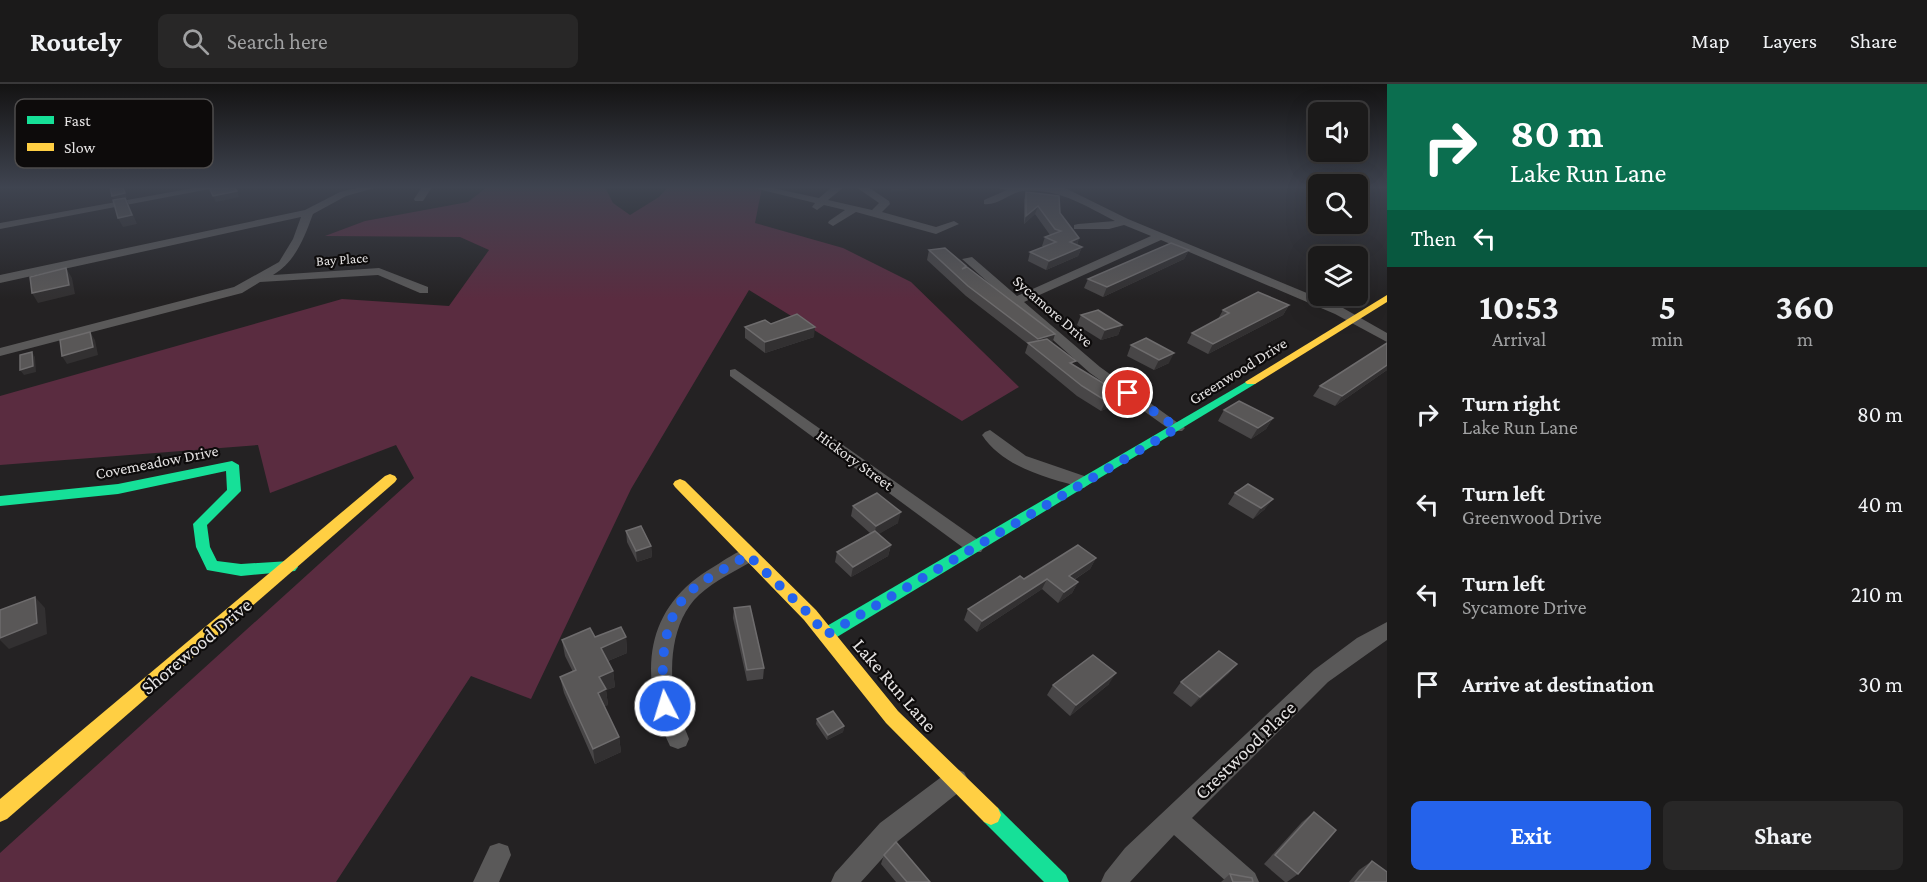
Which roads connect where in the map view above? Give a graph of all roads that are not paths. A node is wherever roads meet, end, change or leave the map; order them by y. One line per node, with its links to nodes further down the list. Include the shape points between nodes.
1 (252, 224): 12 (street)
2 (304, 224): 13 (street, via 283,264)
3 (900, 224): 9 (street)
4 (915, 224): 5 (street, via 936,231)
5 (954, 224)
6 (1114, 224): 8 (street)
7 (1132, 224): 10 (street)
8 (1078, 227)
9 (897, 230)
10 (1161, 236): 16 (street); 17 (street)
11 (968, 259): 16 (street, Sycamore Drive)
12 (0, 279)
13 (258, 279): 14 (street, Bay Place, via 379,271); 19 (street, via 230,293)
14 (424, 290)
15 (1387, 298): 17 (street, Greenwood Drive)
16 (1016, 301): 21 (street, Sycamore Drive, via 1095,370)
17 (1354, 319): 18 (street); 21 (street, Greenwood Drive)
18 (1387, 338)
19 (0, 352)
20 (735, 373): 27 (street, Hickory Street)
21 (1177, 428): 24 (street, Greenwood Drive)
22 (990, 435): 24 (street, via 1011,456)
23 (390, 479): 29 (street, Shorewood Drive)
24 (1084, 482): 27 (street, Greenwood Drive)
25 (680, 484): 28 (street, Lake Run Lane)
26 (0, 501): 29 (street, Covemeadow Drive, via 118,489 232,465 234,490 200,524 202,547 212,566 241,570)
27 (975, 547): 31 (street, Greenwood Drive)
28 (748, 555): 31 (street, Lake Run Lane); 32 (street, via 693,589 671,621 662,662 663,691)
29 (290, 567): 34 (street, Shorewood Drive)
30 (1387, 630): 35 (street, Crestwood Place, via 1321,676)
31 (826, 635): 33 (street, Lake Run Lane, via 892,717)
32 (678, 739)
33 (956, 780): 38 (street, via 889,832); 39 (street, Lake Run Lane)
34 (0, 812)
35 (1174, 818): 40 (street, Crestwood Place); 41 (street)
36 (499, 855): 37 (street)
37 (486, 882)
38 (844, 882)
39 (1059, 882)
40 (1114, 882)
41 (1246, 882)

